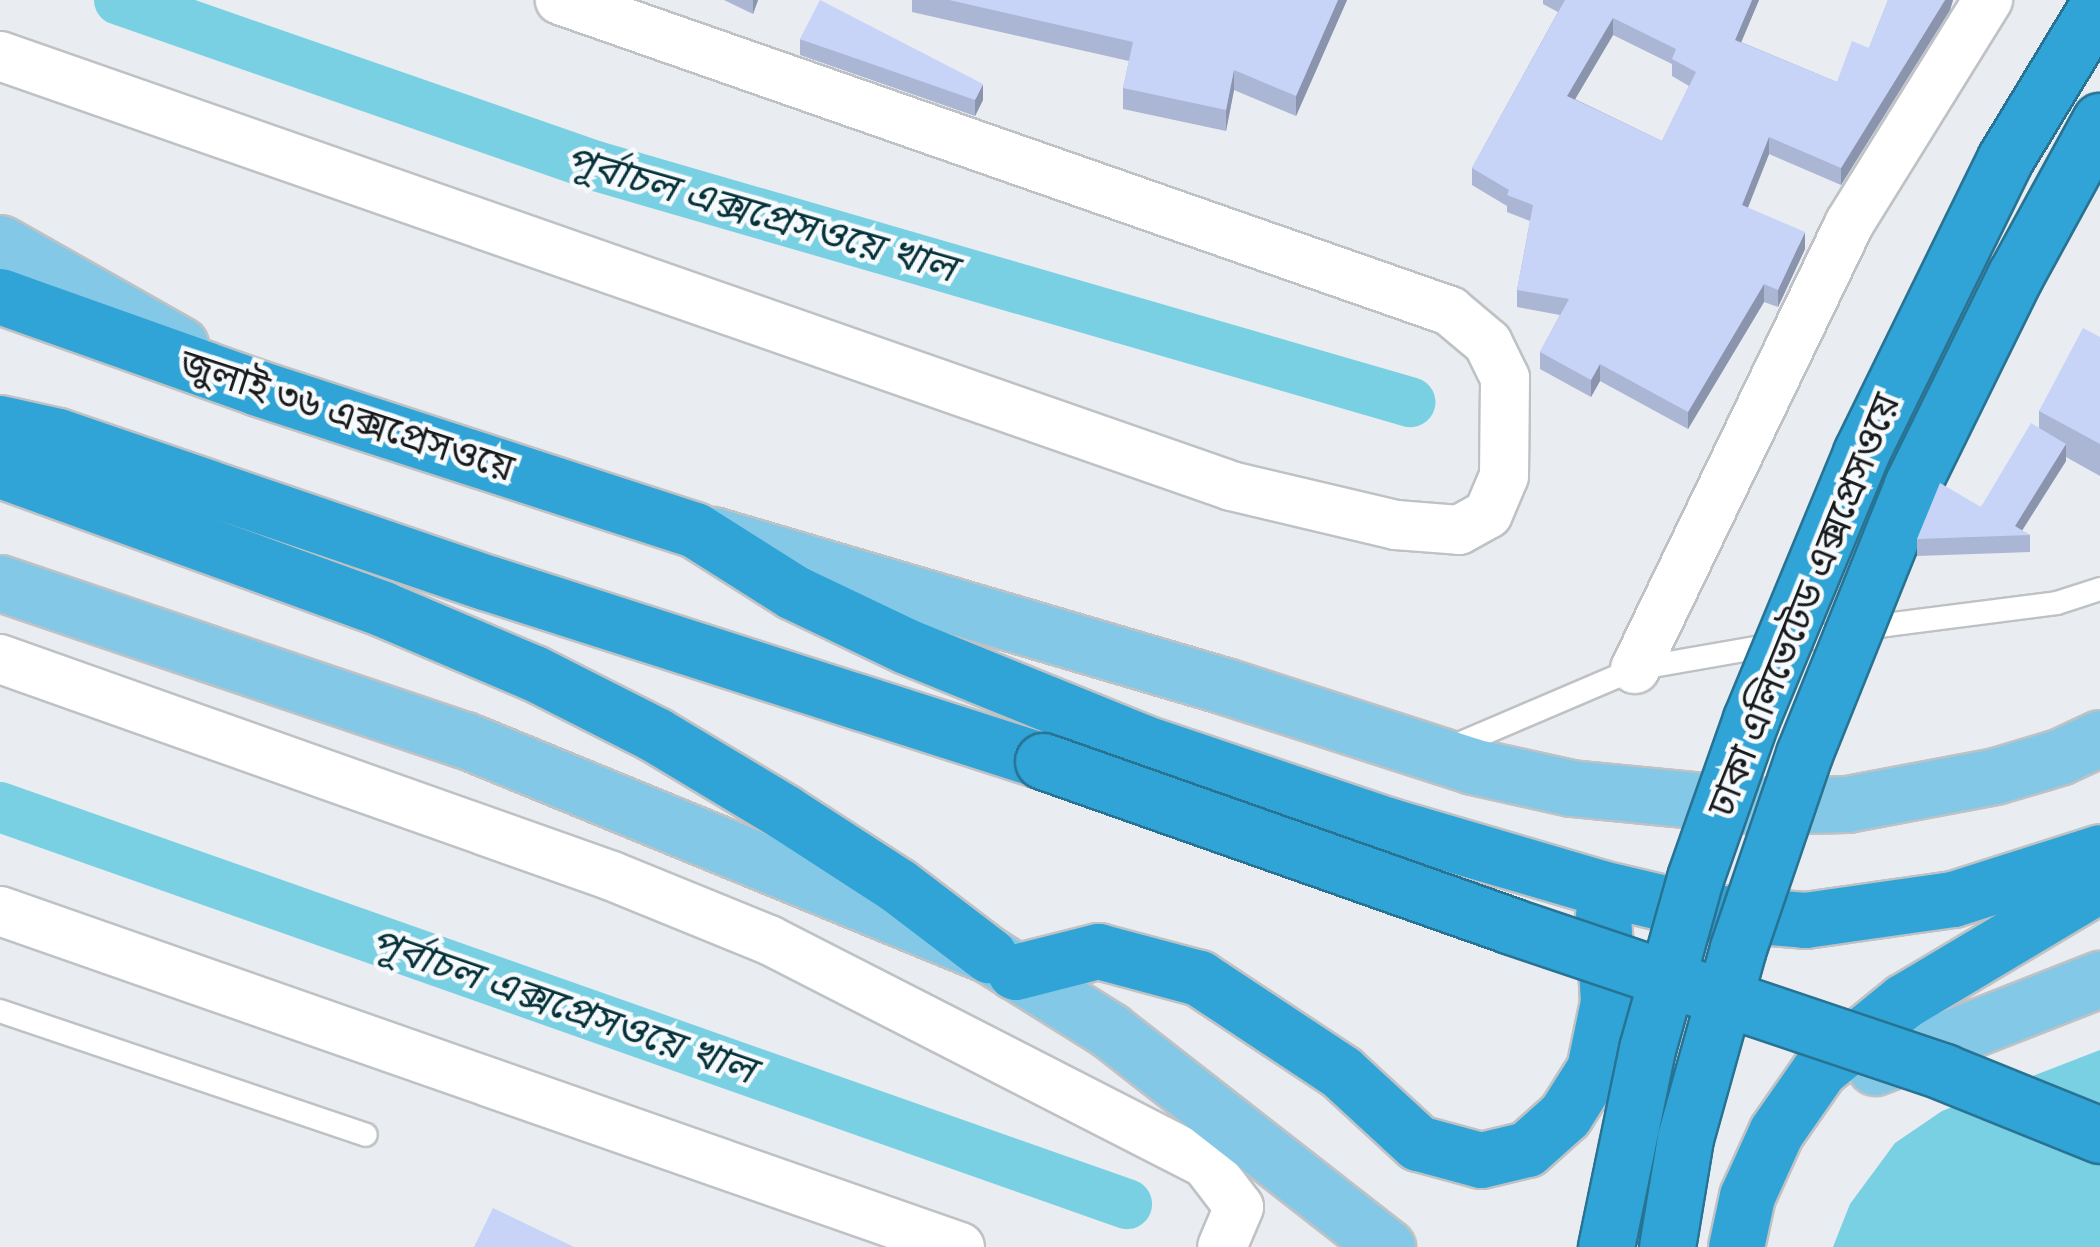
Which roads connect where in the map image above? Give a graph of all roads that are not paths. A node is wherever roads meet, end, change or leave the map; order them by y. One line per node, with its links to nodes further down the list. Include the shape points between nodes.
1 (560, 0): 4 (street, via 1450,312 1488,343 1505,378 1504,476 1488,514 1459,530 1396,525 1231,486)
2 (1988, 0): 15 (street, via 1849,224)
3 (2100, 2): 31 (highway, ঢাকা এলিভেটেড এক্সপ্রেসওয়ে, bridge, via 2005,158 1886,401 1751,719 1695,878 1648,1049)
4 (0, 56)
5 (2100, 121): 32 (highway, ঢাকা এলিভেটেড এক্সপ্রেসওয়ে, bridge, via 1912,484 1804,754 1738,948 1690,1119)
6 (0, 243): 8 (main road)
7 (0, 296): 8 (highway, জুলাই ৩৬ এক্সপ্রেসওয়ে)
8 (258, 388): 11 (highway, জুলাই ৩৬ এক্সপ্রেসওয়ে)
9 (0, 423): 27 (highway, bridge, via 58,436 1043,761 1944,1072)
10 (0, 470): 22 (highway, via 383,609 534,673 656,735 784,812)
11 (696, 530): 17 (main road); 20 (highway, জুলাই ৩৬ এক্সপ্রেসওয়ে, via 793,592 906,646 1142,742)
12 (0, 583): 22 (main road, via 465,740)
13 (2100, 589): 15 (lane, via 2057,603 1886,625)
14 (0, 659): 29 (street, via 612,876 768,940 1206,1164 1240,1208)
15 (1635, 670): 17 (lane)
16 (2100, 738): 17 (main road, via 1995,776 1847,804 1668,801 1572,788)
17 (1436, 754)
18 (2100, 852): 20 (highway, জুলাই ৩৬ এক্সপ্রেসওয়ে, via 1954,899 1805,920 1698,911)
19 (2100, 884): 25 (highway, via 1878,1020 1820,1069)
20 (1602, 888): 22 (highway, via 1608,1002 1594,1070 1565,1115 1527,1149 1481,1160 1418,1143 1341,1072 1199,978 1098,952)
21 (0, 911): 28 (street)
22 (1002, 964): 30 (main road, via 1109,1030)
23 (2100, 979): 25 (main road, via 1851,1075)
24 (0, 1011): 26 (lane)
25 (1776, 1132): 33 (highway, via 1747,1196)
26 (366, 1135)
27 (2100, 1135)
28 (960, 1247)
29 (1222, 1247)
30 (1387, 1247)
31 (1606, 1247)
32 (1667, 1247)
33 (1736, 1247)

